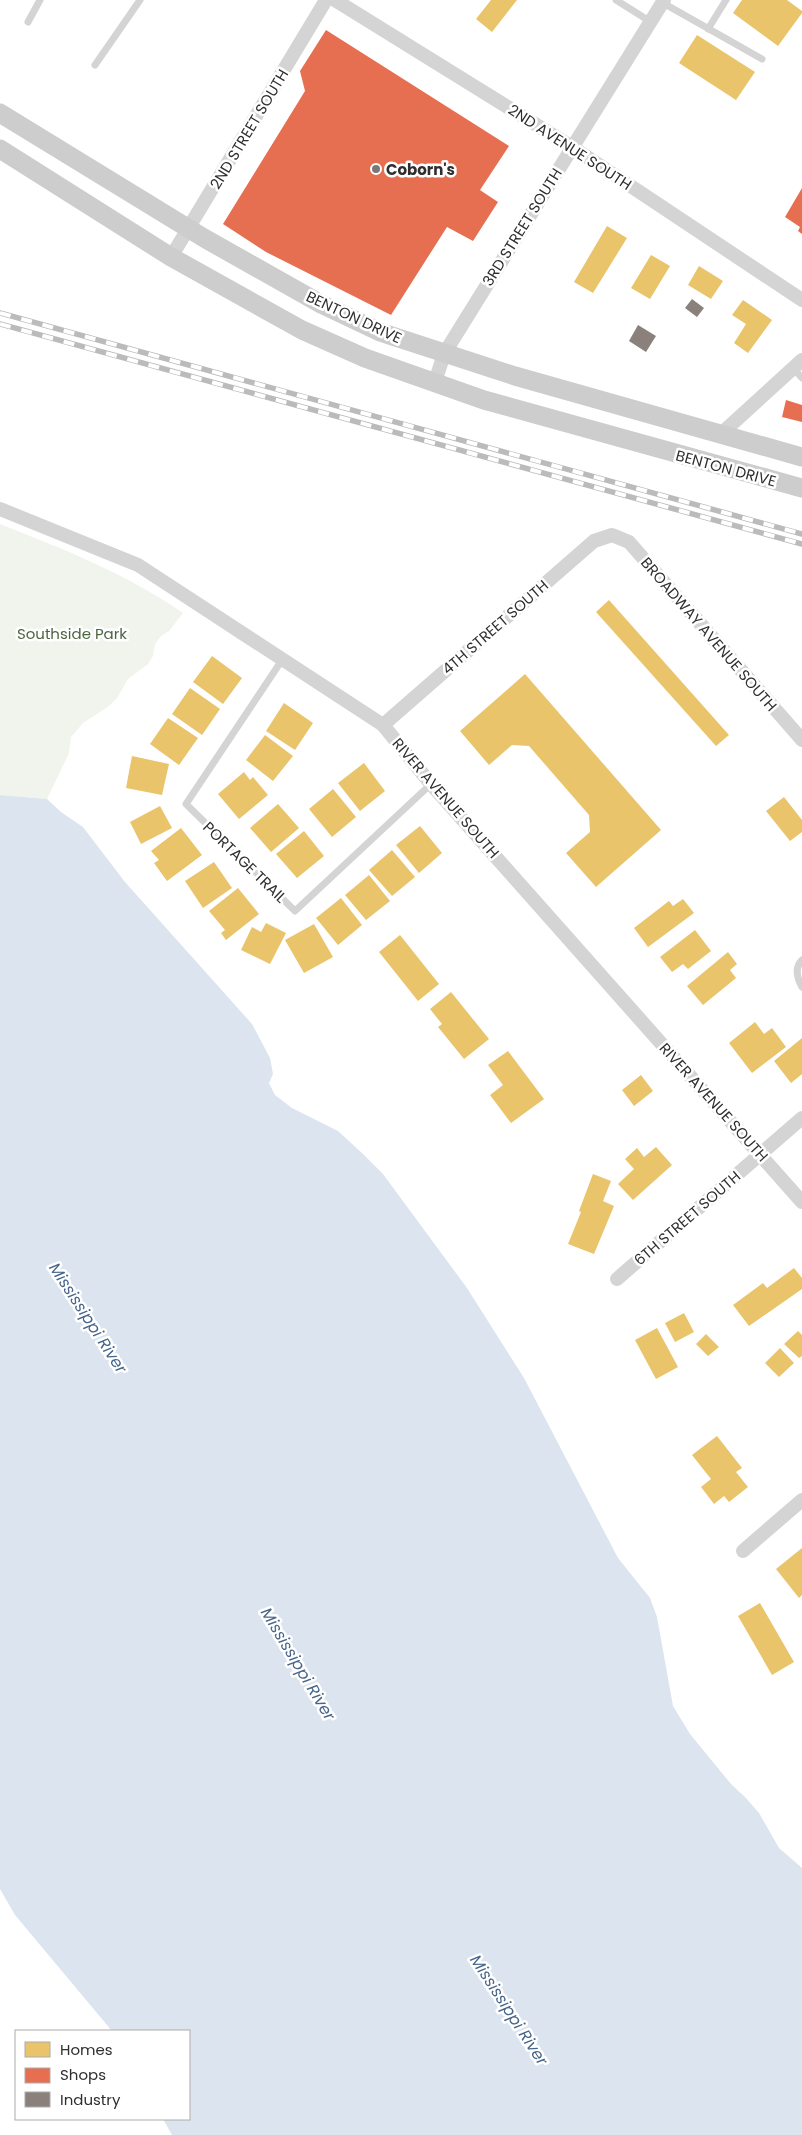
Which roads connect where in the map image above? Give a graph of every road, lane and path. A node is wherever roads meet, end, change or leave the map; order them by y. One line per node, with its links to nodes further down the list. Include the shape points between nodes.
1 (40, 0): 8 (lane)
2 (140, 0): 12 (lane)
3 (326, 0): 16 (street, 2ND STREET SOUTH)
4 (335, 0): 14 (street, 2ND AVENUE SOUTH)
5 (616, 0): 9 (lane)
6 (726, 0): 10 (lane)
7 (664, 1): 9 (street, 3RD STREET SOUTH); 10 (lane)
8 (28, 22)
9 (651, 22): 14 (street, 3RD STREET SOUTH)
10 (708, 28): 11 (lane)
11 (762, 59)
12 (95, 65)
13 (0, 113): 16 (main road, BENTON DRIVE)
14 (572, 147): 18 (street, 2ND AVENUE SOUTH); 19 (street, 3RD STREET SOUTH)
15 (0, 149): 17 (main road, BENTON DRIVE)
16 (190, 229): 17 (street, 2ND STREET SOUTH); 19 (main road, BENTON DRIVE, via 321,304 380,332)
17 (171, 257): 21 (main road, BENTON DRIVE, via 302,330 365,358)
18 (802, 300)
19 (444, 354): 21 (street, 3RD STREET SOUTH); 22 (main road, BENTON DRIVE)
20 (799, 369): 22 (street)
21 (435, 382): 24 (main road, BENTON DRIVE, via 520,411)
22 (722, 433): 23 (main road, BENTON DRIVE)
23 (802, 457)
24 (802, 488)
25 (0, 509): 27 (street, RIVER AVENUE SOUTH, via 138,565)
26 (612, 535): 28 (street, 4TH STREET SOUTH, via 594,541); 29 (street, BROADWAY AVENUE SOUTH, via 629,542)
27 (282, 660): 28 (street, RIVER AVENUE SOUTH); 30 (lane, PORTAGE TRAIL, via 186,804 295,911)
28 (383, 725): 30 (street, RIVER AVENUE SOUTH)
29 (802, 740)
30 (431, 784): 34 (street, RIVER AVENUE SOUTH)
31 (802, 960): 32 (lane, via 797,971)
32 (802, 987)
33 (802, 1118): 34 (street, 6TH STREET SOUTH)
34 (760, 1155): 35 (street, RIVER AVENUE SOUTH); 36 (street, 6TH STREET SOUTH)
35 (802, 1202)
36 (618, 1279)
37 (802, 1500): 38 (street)
38 (742, 1552)

